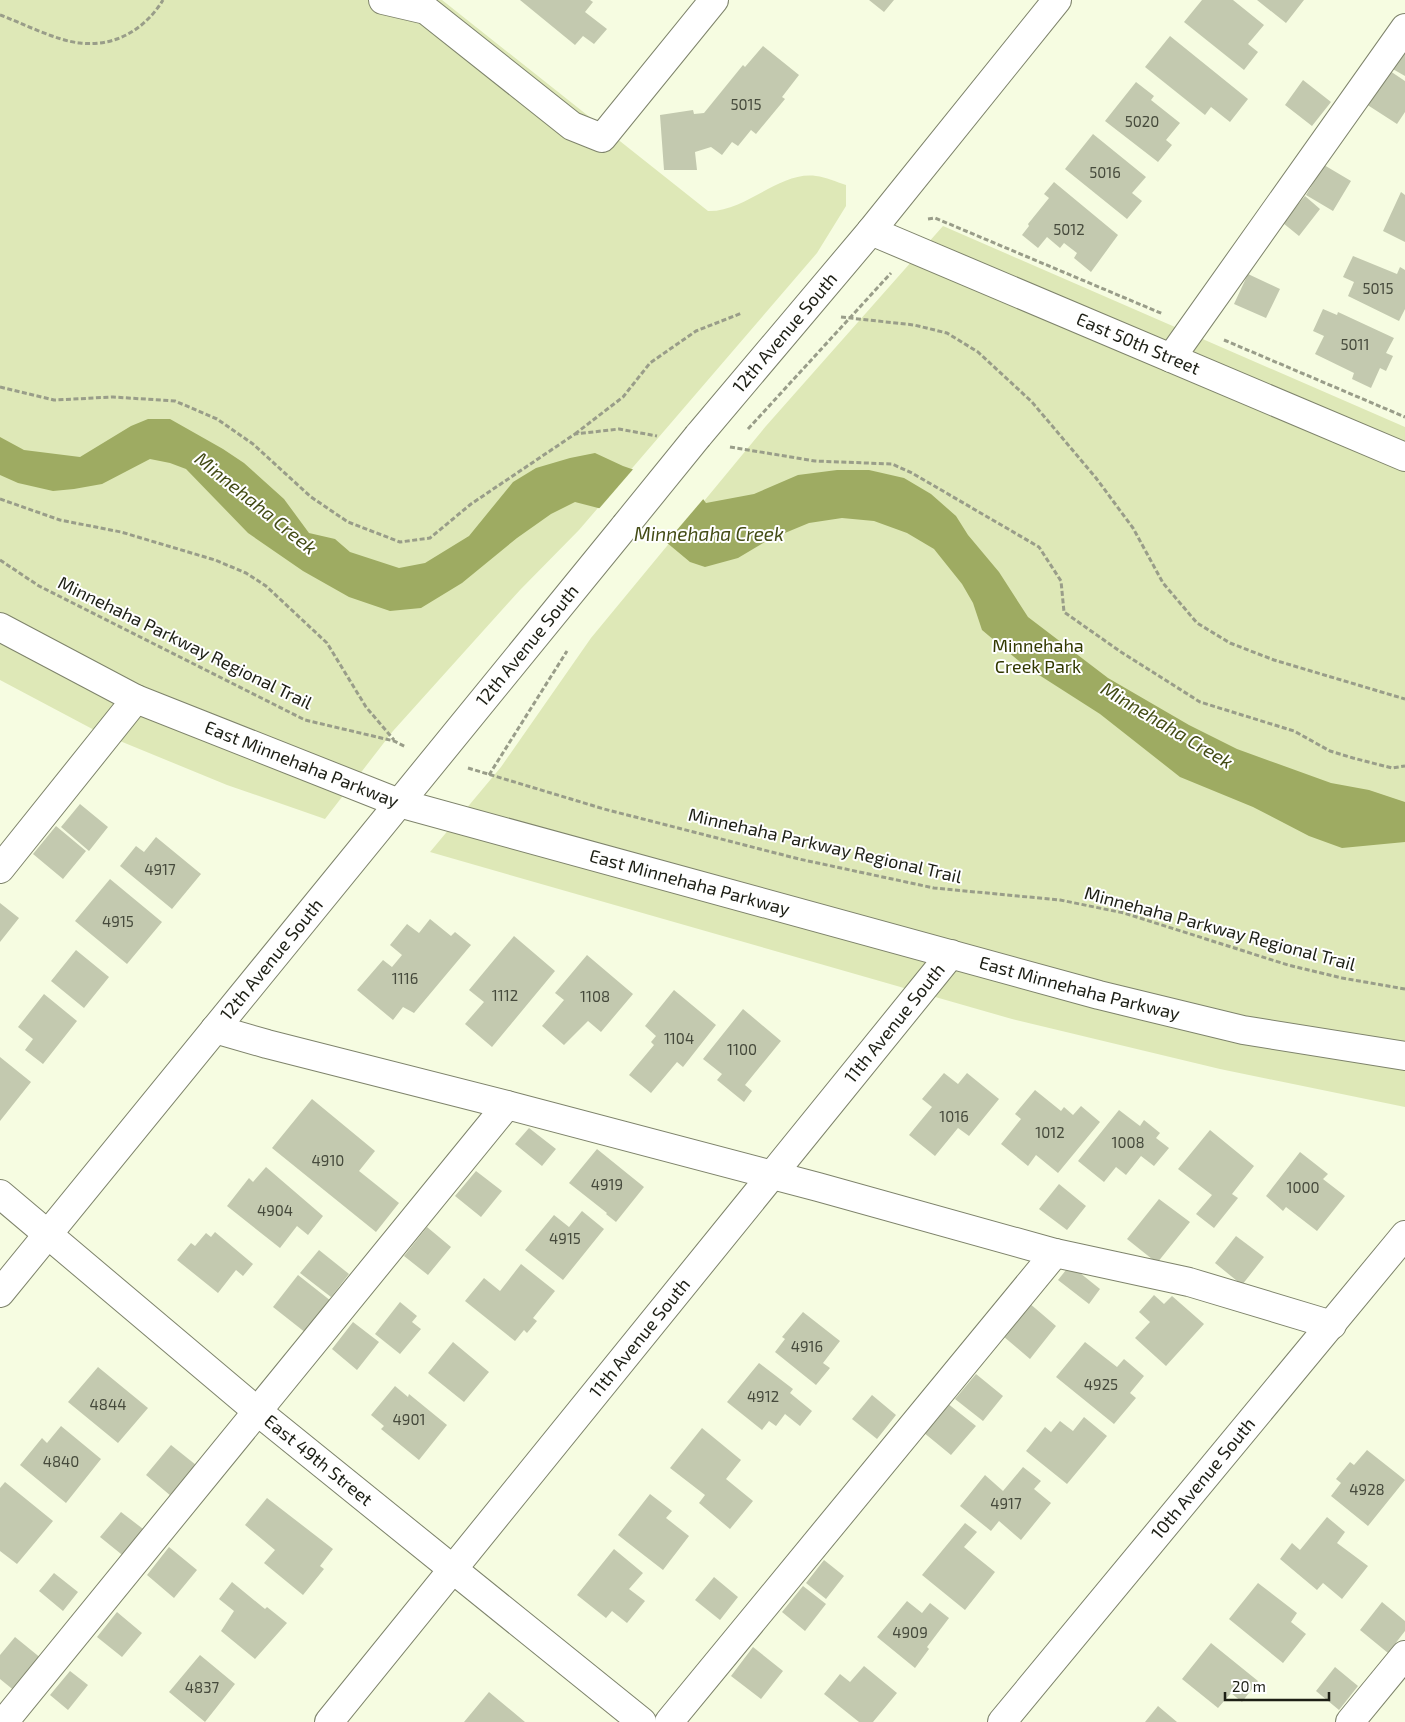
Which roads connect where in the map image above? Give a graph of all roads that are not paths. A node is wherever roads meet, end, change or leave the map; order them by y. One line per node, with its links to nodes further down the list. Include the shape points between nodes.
1 (384, 0): 2 (street, via 426,10 572,126 602,138)
2 (714, 0)
3 (1056, 0): 5 (street, 12th Avenue South)
4 (1405, 28): 6 (street)
5 (871, 231): 6 (street, East 50th Street); 10 (street, 12th Avenue South, bridge, via 800,315 710,441 625,526)
6 (1171, 358): 7 (street, East 50th Street)
7 (1405, 457)
8 (0, 628): 9 (street, East Minnehaha Parkway)
9 (136, 699): 10 (street, East Minnehaha Parkway); 11 (street)
10 (399, 803): 12 (street, East Minnehaha Parkway); 13 (street, 12th Avenue South)
11 (0, 869)
12 (951, 954): 14 (street, East Minnehaha Parkway, via 1243,1030); 16 (street, 11th Avenue South)
13 (215, 1029): 15 (street); 18 (street, 12th Avenue South)
14 (1405, 1056)
15 (507, 1105): 16 (street); 23 (street)
16 (773, 1176): 20 (street); 24 (street, 11th Avenue South)
17 (0, 1194): 18 (street, East 49th Street)
18 (49, 1233): 21 (street, 12th Avenue South); 23 (street, East 49th Street)
19 (1405, 1235): 22 (street, 10th Avenue South)
20 (1055, 1253): 22 (street, via 1189,1282); 29 (street)
21 (0, 1293)
22 (1332, 1325): 30 (street, 10th Avenue South)
23 (257, 1411): 24 (street, East 49th Street); 26 (street)
24 (453, 1569): 27 (street, 11th Avenue South); 28 (street, East 49th Street)
25 (1405, 1655): 31 (street)
26 (4, 1722)
27 (330, 1722)
28 (642, 1722)
29 (669, 1722)
30 (1002, 1722)
31 (1350, 1722)

